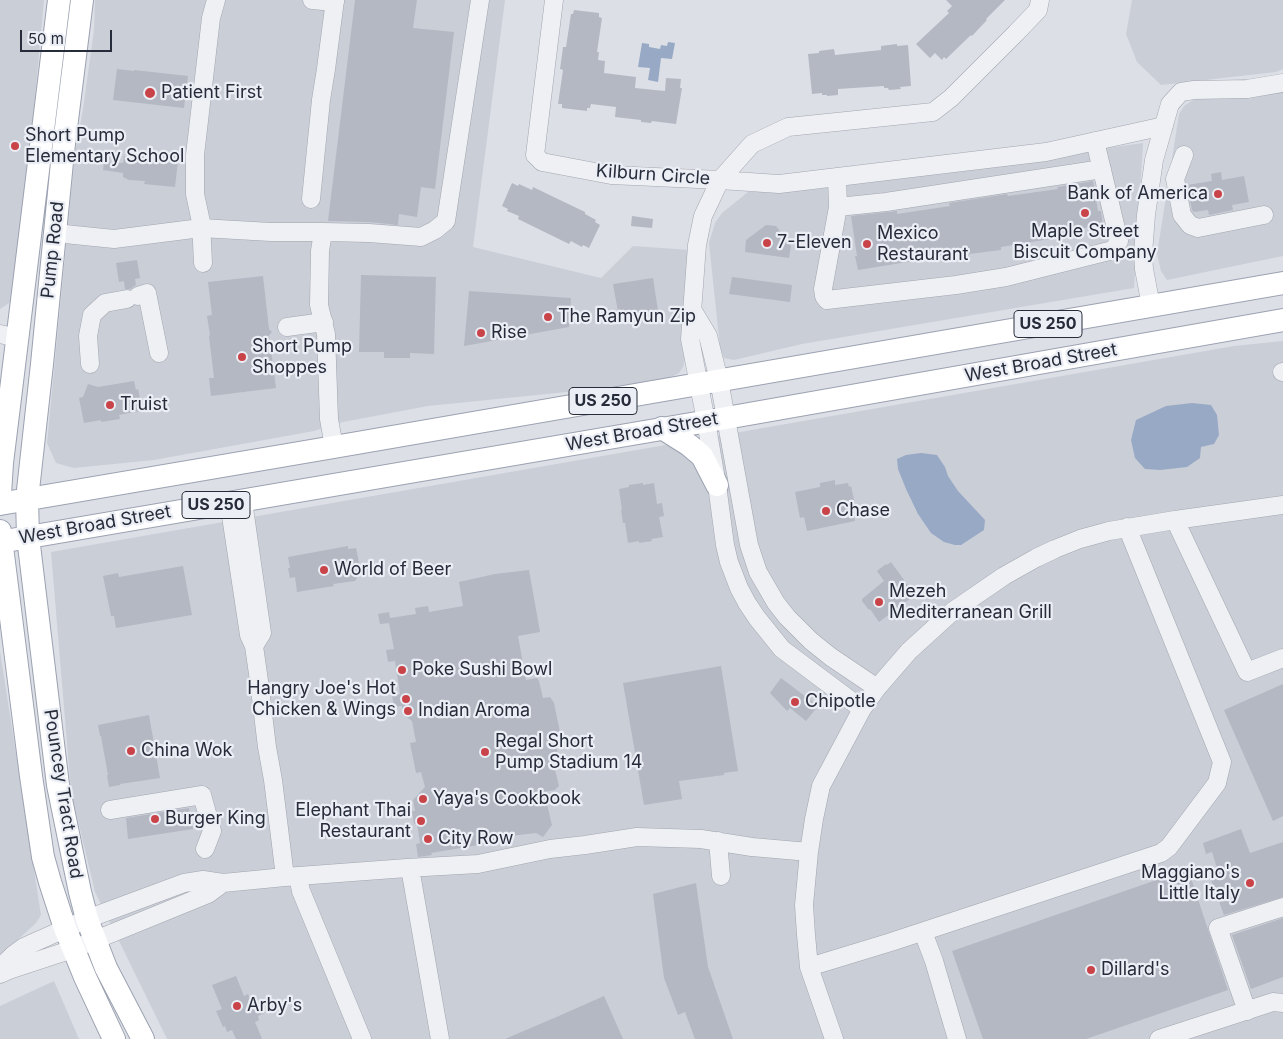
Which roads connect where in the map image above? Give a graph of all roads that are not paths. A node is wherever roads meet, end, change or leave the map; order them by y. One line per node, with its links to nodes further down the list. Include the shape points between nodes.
1 (59, 0): 28 (main road, Pump Road)
2 (82, 0): 21 (main road, Pump Road)
3 (216, 0): 19 (street, via 195,155 195,194)
4 (312, 0): 8 (street)
5 (480, 0): 20 (street, via 446,221 421,236)
6 (554, 0): 15 (street, Kilburn Circle, via 535,155 542,162 611,175)
7 (1040, 0): 15 (street, Kilburn Circle, via 1038,10 951,98 933,112 788,127 779,141 752,144)
8 (335, 1): 16 (street)
9 (1283, 83): 10 (street, via 1247,89 1181,92 1170,104)
10 (1164, 126): 11 (street); 24 (street, via 1154,160 1144,234 1144,268)
11 (1095, 141): 13 (street); 14 (street, via 1046,152)
12 (1184, 155): 18 (street, via 1175,179 1182,215 1190,225 1198,228)
13 (1102, 169): 17 (street); 17 (street, via 1119,241 1113,250 1006,277 956,285 827,300 823,289)
14 (837, 176): 15 (street, via 779,184); 17 (street)
15 (720, 180): 31 (street, via 699,231 690,340)
16 (311, 199)
17 (838, 207)
18 (1264, 215)
19 (201, 228): 20 (street); 21 (street, via 114,239); 22 (street)
20 (323, 232): 26 (street, via 319,305)
21 (55, 233): 37 (main road, Pump Road)
22 (203, 264)
23 (1283, 283): 24 (main road, West Broad Street / US 250)
24 (1151, 306): 31 (main road, West Broad Street / US 250)
25 (1283, 320): 32 (main road, West Broad Street / US 250)
26 (324, 322): 27 (street); 34 (street, via 329,420)
27 (286, 327)
28 (9, 336): 36 (main road, Pump Road)
29 (159, 353): 30 (street, via 138,296 105,303 92,315 88,336)
30 (90, 364)
31 (709, 382): 32 (street); 34 (main road, West Broad Street / US 250)
32 (716, 419): 33 (main road, West Broad Street / US 250); 35 (street); 47 (street, via 749,545 765,586 787,617 811,641)
33 (662, 428): 35 (main road, via 702,456); 38 (main road, West Broad Street / US 250)
34 (334, 447): 37 (main road, West Broad Street / US 250)
35 (716, 485): 48 (street, via 724,545 747,603 782,649)
36 (0, 494)
37 (27, 500): 39 (main road, West Broad Street / US 250); 44 (main road, Pump Road)
38 (236, 502): 44 (main road, West Broad Street / US 250); 54 (street, via 249,636 254,646)
39 (0, 504)
40 (1283, 505): 41 (street)
41 (1175, 520): 42 (street); 46 (street, via 1247,672)
42 (1127, 527): 47 (street, via 1080,539 1004,576 953,611 909,651); 58 (street, via 1222,762 1217,783 1161,853)
43 (0, 530): 45 (main road, Pouncey Tract Road)
44 (28, 537): 45 (main road, West Broad Street / US 250); 57 (main road, Pouncey Tract Road, via 58,785)
45 (0, 542): 59 (main road, Pouncey Tract Road, via 40,839)
46 (1283, 658)
47 (877, 688): 48 (street)
48 (862, 709): 52 (street, via 821,786)
49 (110, 810): 51 (street, via 202,795 212,831)
50 (718, 842): 52 (street); 53 (street, via 637,837 550,849 478,864); 55 (street)
51 (205, 848)
52 (809, 852): 60 (street, via 804,905)
53 (410, 868): 54 (street); 68 (street)
54 (292, 876): 57 (street, via 223,883 204,880 184,883); 67 (street)
55 (721, 876)
56 (1283, 907): 64 (street, via 1218,928)
57 (91, 930): 59 (street); 66 (main road, Pouncey Tract Road, via 106,968)
58 (923, 932): 60 (street); 70 (street)
59 (69, 939): 61 (street, via 24,947); 62 (street); 65 (main road, Pouncey Tract Road)
60 (809, 967): 69 (street)
61 (0, 968)
62 (0, 974)
63 (1283, 1003): 64 (street, via 1273,1002)
64 (1246, 1011): 71 (street)
65 (114, 1039)
66 (143, 1039)
67 (362, 1039)
68 (440, 1039)
69 (834, 1039)
70 (958, 1039)
71 (1159, 1039)

